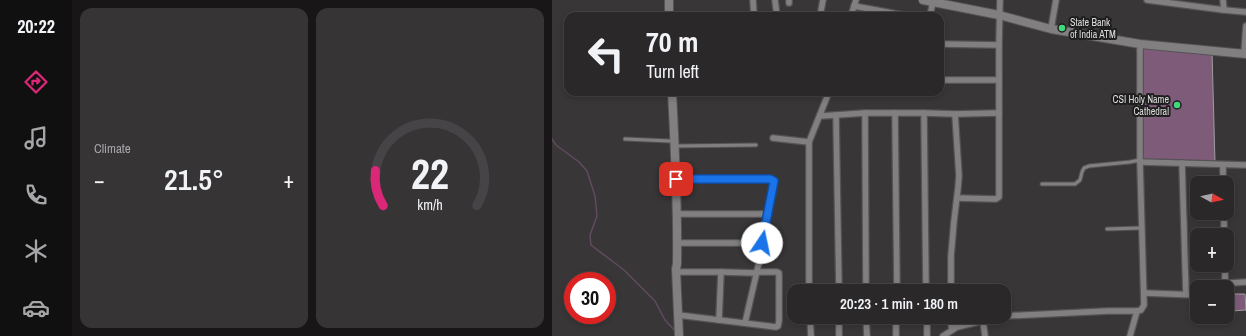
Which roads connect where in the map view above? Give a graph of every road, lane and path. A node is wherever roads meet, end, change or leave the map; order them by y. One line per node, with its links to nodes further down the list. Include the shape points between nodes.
1 (670, 0): 13 (main road); 14 (main road)
2 (753, 0): 15 (street)
3 (775, 0): 16 (street)
4 (823, 0): 17 (street)
5 (923, 0): 10 (main road)
6 (1000, 0): 21 (street)
7 (1056, 0): 23 (street)
8 (1147, 0): 12 (street)
9 (1223, 0): 12 (street)
10 (933, 1): 19 (street); 21 (main road)
11 (855, 3): 18 (street)
12 (1224, 10): 20 (street)
13 (666, 12)
14 (669, 12)
15 (754, 12)
16 (776, 12)
17 (821, 12)
18 (892, 12)
19 (931, 12)
20 (1246, 12)
21 (999, 15): 23 (main road); 26 (street)
22 (1246, 26): 27 (street)
23 (1051, 29): 25 (main road)
24 (944, 44): 26 (street)
25 (1140, 44): 27 (main road); 45 (street)
26 (999, 45): 29 (street)
27 (1245, 54)
28 (944, 80): 29 (street)
29 (999, 80): 36 (street)
30 (668, 96): 43 (main road)
31 (672, 96): 43 (main road)
32 (828, 96): 39 (street)
33 (865, 113): 34 (street); 38 (street); 66 (street)
34 (896, 113): 35 (street); 67 (street)
35 (924, 113): 37 (street); 68 (street)
36 (1000, 113): 37 (street); 52 (street, via 999,197)
37 (955, 114): 52 (street, via 959,176)
38 (836, 115): 39 (street); 65 (street)
39 (820, 116): 42 (street)
40 (773, 138): 42 (street)
41 (625, 139): 43 (lane)
42 (809, 142): 64 (street)
43 (673, 143): 44 (lane); 50 (main road); 59 (main road)
44 (756, 145)
45 (1140, 161): 46 (street); 51 (lane, via 1089,166 1084,168 1080,180 1075,184); 55 (street)
46 (1182, 163): 47 (street); 71 (street)
47 (1223, 165): 48 (street); 49 (street)
48 (1246, 165)
49 (1223, 176)
50 (676, 179): 53 (main road); 54 (street, via 772,179 774,183)
51 (1042, 184)
52 (957, 198): 69 (street)
53 (677, 214): 54 (street); 57 (main road)
54 (768, 214): 58 (street)
55 (1142, 228): 56 (lane); 70 (street)
56 (1107, 229)
57 (677, 243): 58 (street); 59 (main road)
58 (762, 243): 61 (street)
59 (676, 271): 60 (street); 75 (main road)
60 (721, 272): 61 (street); 76 (street)
61 (756, 272): 77 (street); 77 (street, via 779,273 778,324 776,327)
62 (1246, 282): 63 (street)
63 (1234, 283)
64 (810, 284)
65 (839, 284)
66 (866, 284)
67 (896, 284)
68 (926, 284)
69 (951, 284)
70 (1144, 293): 71 (street); 73 (street, via 1144,305)
71 (1186, 294): 72 (street)
72 (1190, 294)
73 (1137, 312): 74 (street); 95 (street)
74 (1011, 316)
75 (678, 319): 76 (street); 87 (main road)
76 (719, 320): 77 (street)
77 (745, 323)
78 (810, 324): 88 (street)
79 (839, 324): 89 (street)
80 (866, 324): 90 (street)
81 (896, 324): 91 (street)
82 (927, 324): 92 (street)
83 (951, 324): 86 (street)
84 (970, 324): 86 (street)
85 (983, 324): 94 (street)
86 (952, 330): 93 (street)
87 (679, 336)
88 (811, 336)
89 (839, 336)
90 (867, 336)
91 (896, 336)
92 (927, 336)
93 (944, 336)
94 (984, 336)
95 (1130, 336)

